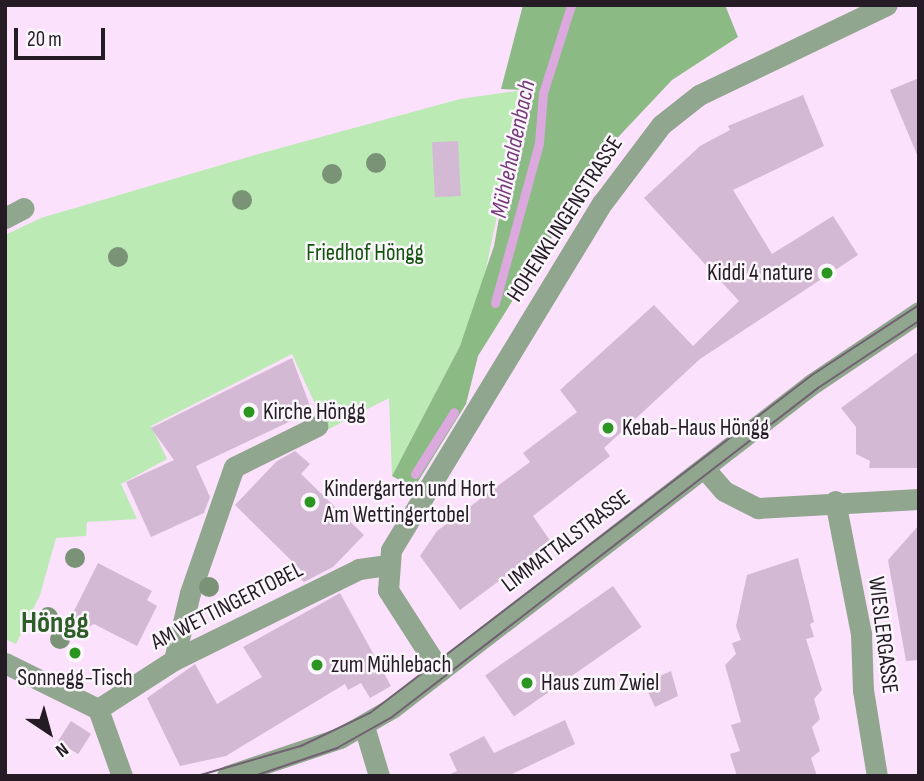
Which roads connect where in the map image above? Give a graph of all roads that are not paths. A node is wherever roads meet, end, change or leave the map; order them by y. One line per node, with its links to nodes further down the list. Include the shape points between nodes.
1 (887, 5): 7 (street, HOHENKLINGENSTRASSE, via 748,67 661,125 603,202 400,532)
2 (919, 312): 4 (street, LIMMATTALSTRASSE, via 843,361)
3 (317, 426): 8 (street, via 234,467 190,593)
4 (705, 468): 6 (street, via 724,491 758,508); 10 (street, LIMMATTALSTRASSE)
5 (919, 499): 6 (street)
6 (835, 501): 16 (street, WIESLERGASSE, via 865,669 863,690)
7 (386, 565): 8 (street, AM WETTINGERTOBEL, via 359,569); 10 (street, via 388,590 399,613)
8 (174, 660): 11 (street, AM WETTINGERTOBEL)
9 (5, 663): 11 (street)
10 (440, 671): 12 (street, LIMMATTALSTRASSE)
11 (98, 709): 13 (street)
12 (364, 726): 14 (street, LIMMATTALSTRASSE, via 307,752); 15 (street)
13 (122, 776)
14 (226, 776)
15 (379, 776)
16 (877, 776)

